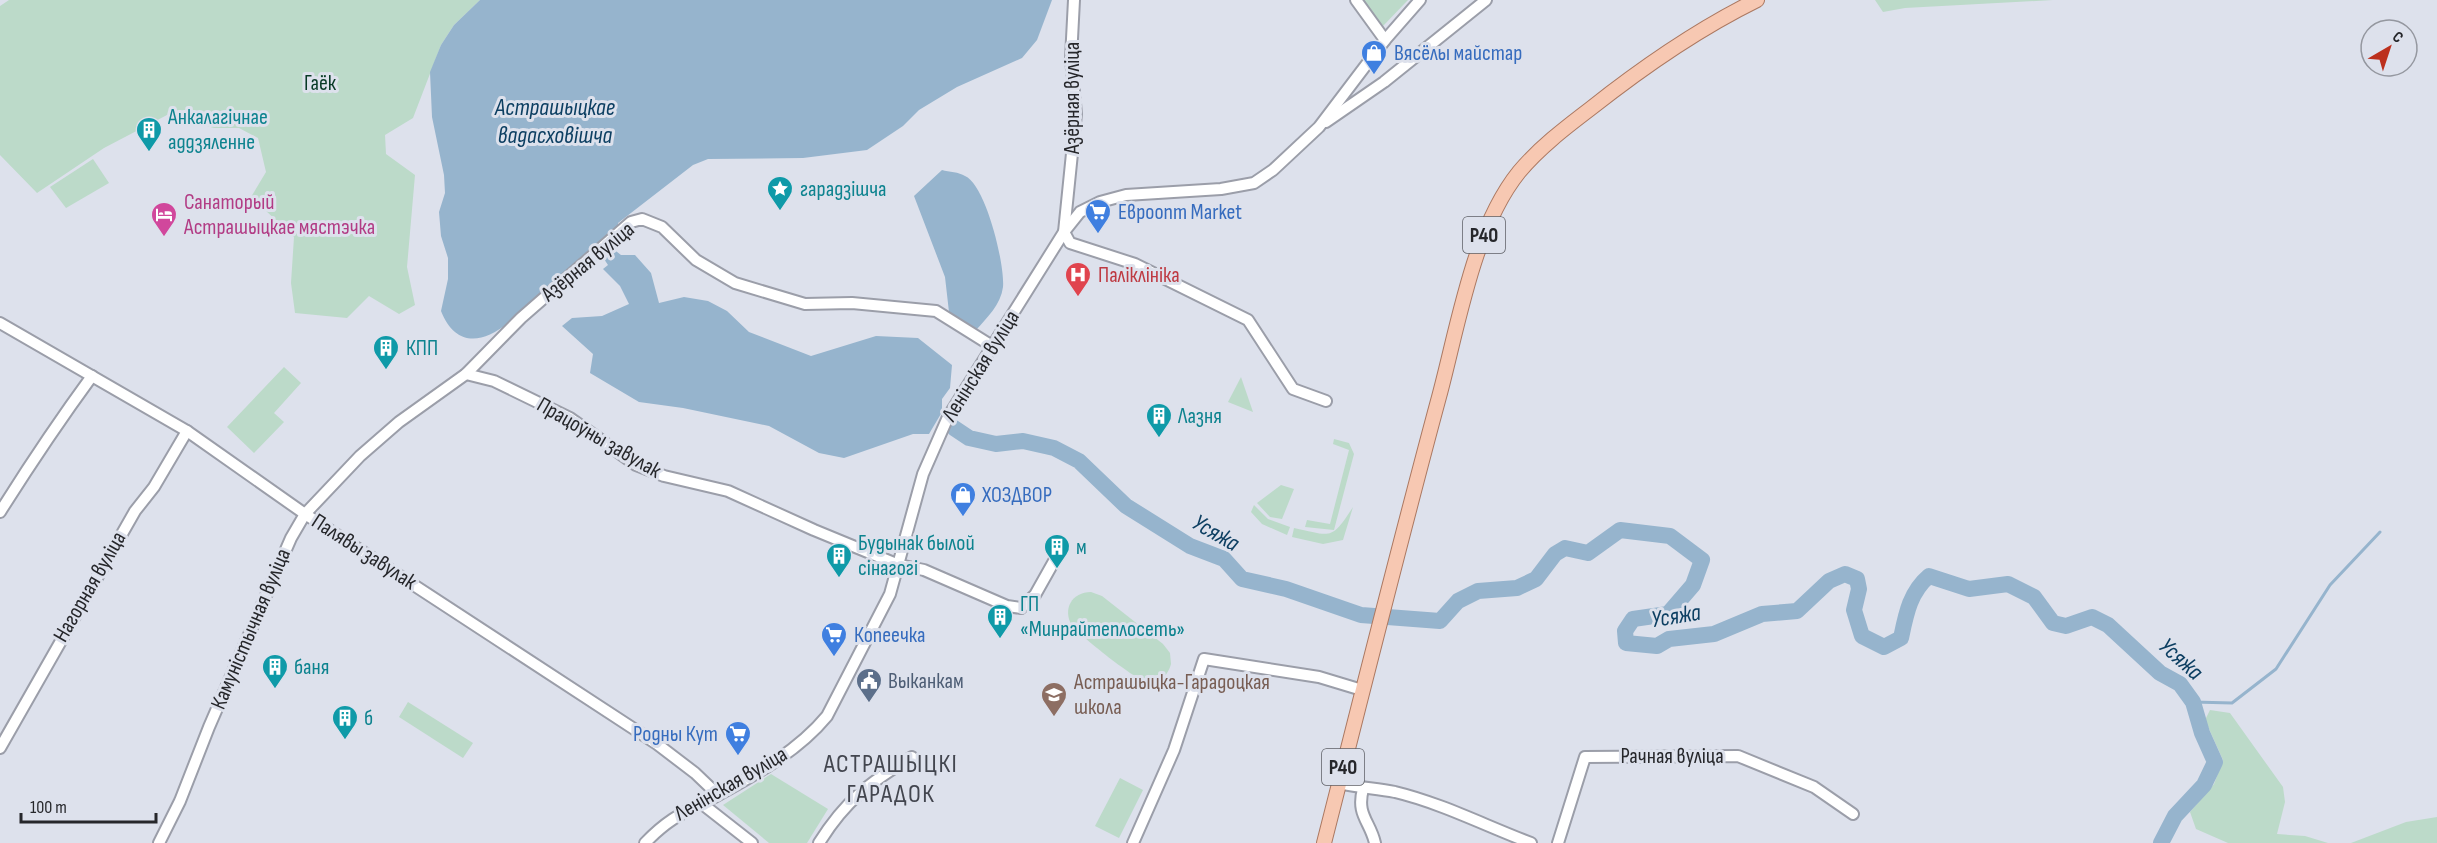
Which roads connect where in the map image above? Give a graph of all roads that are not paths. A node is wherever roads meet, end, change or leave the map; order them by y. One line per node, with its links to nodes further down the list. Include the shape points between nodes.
1 (1074, 0): 9 (street, Азёрная вуліца, via 1071,58 1076,114)
2 (1356, 0): 7 (street)
3 (1420, 0): 7 (street, Ленінская вуліца)
4 (1485, 0): 8 (street, via 1384,82)
5 (1757, 0): 6 (main road, Р40)
6 (1732, 6): 20 (main road, Р40, via 1658,56 1560,132 1518,174 1496,207 1476,260)
7 (1385, 39): 8 (street, Ленінская вуліца)
8 (1319, 127): 9 (street, Ленінская вуліца, via 1254,183 1108,199 1080,212)
9 (1064, 232): 11 (street, Ленінская вуліца); 14 (street, via 1070,243 1135,264 1248,320 1293,389)
10 (0, 323): 13 (street, Палявы завулак)
11 (992, 346): 12 (street, Азёрная вуліца, via 936,311 852,303 805,304 735,283 696,260 662,227 642,219 632,222 598,250 521,318); 19 (street, Ленінская вуліца, via 948,417 923,474)
12 (466, 374): 17 (street, Камуністычная вуліца, via 360,456); 19 (street, Працоўны завулак, via 494,381 570,418 636,465 728,491)
13 (92, 376): 15 (street, Палявы завулак); 16 (street, via 30,462)
14 (1326, 401)
15 (187, 431): 17 (street, Палявы завулак); 21 (street, Нагорная вуліца, via 135,511)
16 (0, 512)
17 (305, 514): 25 (street, Палявы завулак, via 657,744); 28 (street, Камуністычная вуліца, via 291,538)
18 (1062, 547): 19 (street, Працоўны завулак, via 1035,595 1021,608)
19 (899, 564): 25 (street, Ленінская вуліца, via 890,594 827,716 794,748)
20 (1362, 690): 23 (main road, Р40); 32 (street, via 1319,677 1204,659 1174,750)
21 (0, 748)
22 (912, 758): 31 (street, via 861,790)
23 (1339, 783): 24 (street); 33 (main road, Р40)
24 (1363, 789): 34 (street, via 1362,814); 35 (street, via 1425,801)
25 (718, 795): 26 (street, Ленінская вуліца)
26 (701, 803): 29 (street, Ленінская вуліца, via 677,814); 30 (street)
27 (1853, 814): 36 (street, Рачная вуліца, via 1814,787 1738,756 1585,757)
28 (159, 843)
29 (645, 843)
30 (752, 843)
31 (819, 843)
32 (1133, 843)
33 (1324, 843)
34 (1375, 843)
35 (1531, 843)
36 (1558, 843)

